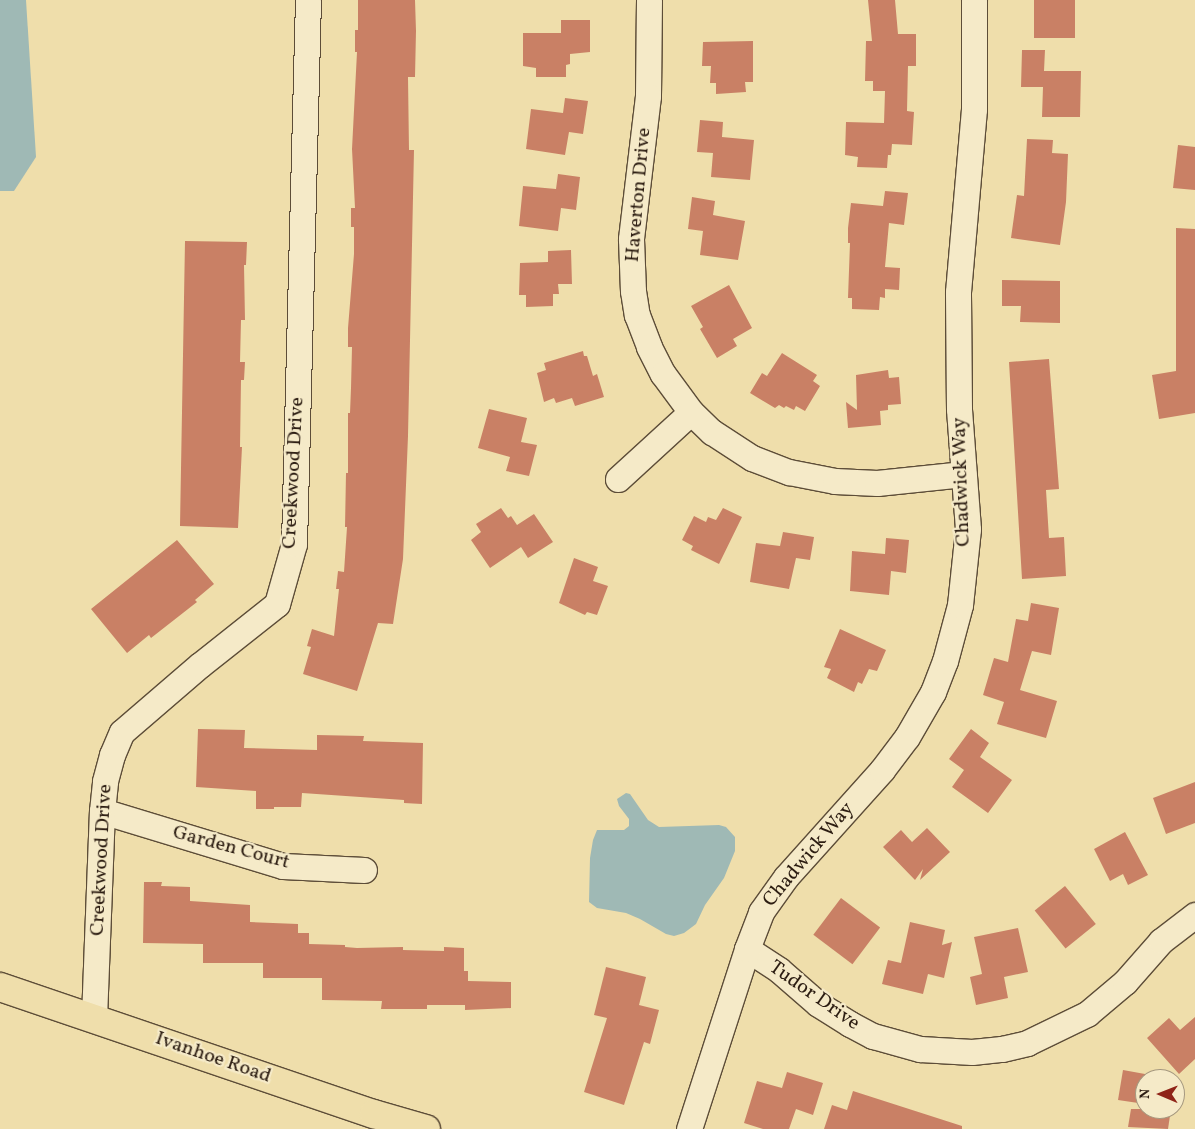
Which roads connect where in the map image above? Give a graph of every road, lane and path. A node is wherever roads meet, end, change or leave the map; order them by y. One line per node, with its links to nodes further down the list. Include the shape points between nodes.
1 (308, 0): 7 (street, Creekwood Drive, via 294,544 277,604 122,732 112,755)
2 (649, 0): 4 (street, Haverton Drive, via 648,96 631,239 632,291 649,346 663,374)
3 (974, 0): 5 (street, Chadwick Way, via 974,109 958,292 959,409)
4 (691, 412): 5 (street, Haverton Drive, via 712,432 752,458 789,472 835,481 877,483); 6 (street)
5 (964, 474): 10 (street, Chadwick Way, via 968,529 960,604 933,692 882,770 786,877 761,912)
6 (618, 479)
7 (102, 811): 8 (street, Garden Court, via 283,866); 12 (street, Creekwood Drive)
8 (364, 870)
9 (1195, 915): 10 (street, Tudor Drive, via 1161,941 1125,982 1087,1014 1027,1042 972,1052 920,1049 873,1036 818,1004 779,970)
10 (747, 949): 15 (street, Chadwick Way)
11 (0, 987): 12 (main road, Ivanhoe Road)
12 (94, 1018): 13 (main road, Ivanhoe Road)
13 (374, 1121): 14 (main road, Ivanhoe Road)
14 (426, 1129)
15 (689, 1129)

